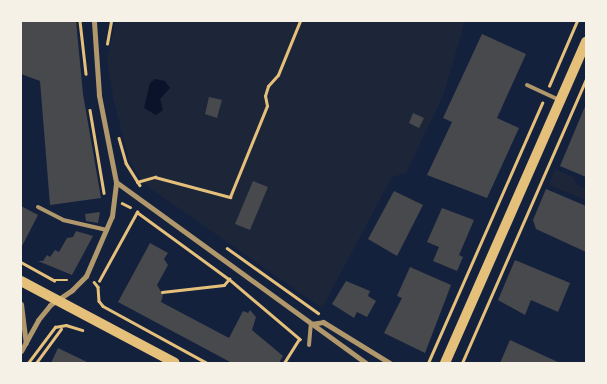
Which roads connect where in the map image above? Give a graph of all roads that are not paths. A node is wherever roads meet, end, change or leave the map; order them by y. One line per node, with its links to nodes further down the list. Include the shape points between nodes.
1 (94, 21): 5 (street, via 99,95)
2 (586, 42): 4 (main road)
3 (527, 85): 4 (lane)
4 (560, 100): 18 (main road)
5 (116, 182): 7 (street); 11 (street)
6 (38, 206): 7 (lane, via 63,220)
7 (107, 230): 9 (street, via 86,276 72,290)
8 (21, 281): 9 (main road)
9 (56, 299): 12 (street, via 38,320); 15 (main road)
10 (21, 304): 12 (street)
11 (311, 324): 13 (lane); 16 (street); 17 (street, via 324,322)
12 (26, 343): 14 (street)
13 (309, 345)
14 (21, 351)
15 (175, 363)
16 (366, 363)
17 (390, 363)
18 (445, 363)

